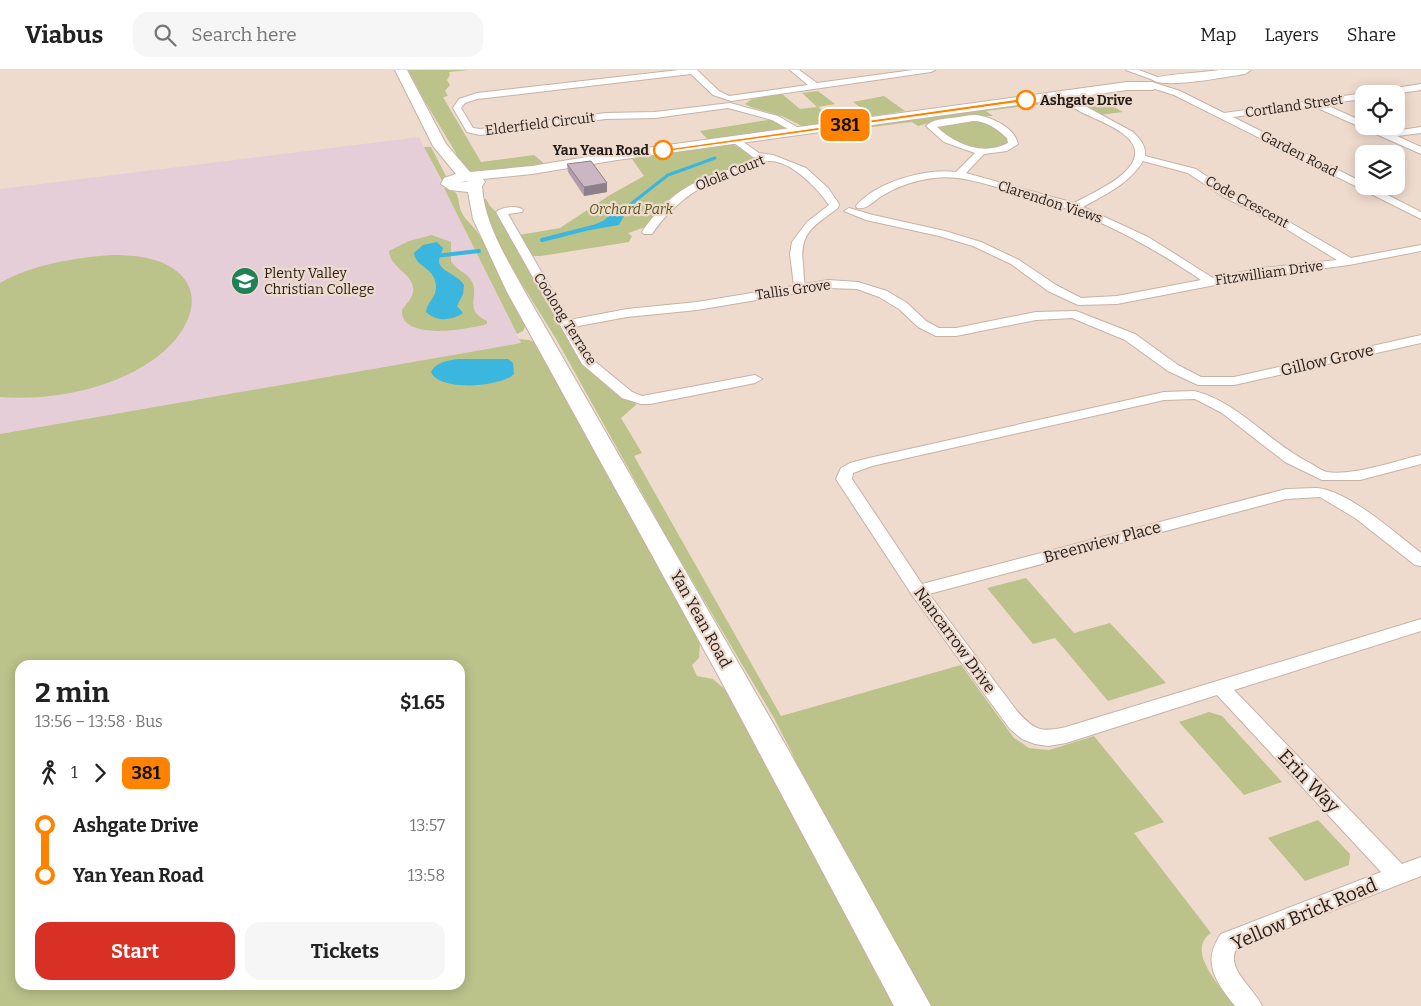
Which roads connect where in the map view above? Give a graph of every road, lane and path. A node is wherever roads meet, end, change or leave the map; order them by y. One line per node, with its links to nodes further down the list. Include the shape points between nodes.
1 (401, 70): 24 (main road, Yan Yean Road)
2 (692, 70): 13 (street); 13 (street, Elderfield Circuit, via 596,78 477,96 458,104 458,108 469,128 477,132 606,116 697,110)
3 (794, 70): 7 (street)
4 (931, 70): 7 (street)
5 (1245, 70): 6 (main road)
6 (1151, 80): 10 (main road); 17 (street, Garden Road)
7 (816, 87): 11 (street)
8 (1421, 87): 9 (street)
9 (1405, 89)
10 (1059, 95): 20 (main road); 28 (street, via 1124,128 1138,144)
11 (756, 96): 13 (street, Elderfield Circuit); 14 (street)
12 (1355, 97): 15 (street, Cortland Street)
13 (724, 101): 14 (street); 16 (street)
14 (740, 102): 16 (street)
15 (1314, 103): 17 (street, Cortland Street); 18 (street)
16 (752, 111): 20 (street, via 781,119)
17 (1224, 116): 39 (street, Garden Road)
18 (1355, 121)
19 (1421, 130): 21 (street)
20 (799, 132): 23 (main road)
21 (1405, 132)
22 (1387, 135): 26 (street)
23 (740, 140): 27 (street, via 756,155); 30 (main road, via 611,156)
24 (440, 146): 30 (main road, Yan Yean Road, via 455,166); 31 (main road, Yan Yean Road)
25 (981, 150): 25 (street, via 1005,148 1014,141 980,118 931,126 958,145); 29 (street, via 978,159)
26 (1421, 151)
27 (771, 158): 32 (street, via 802,170); 43 (street, Olola Court, via 718,175 687,191 665,207 651,233)
28 (1140, 158): 37 (street, via 1126,176); 45 (street, Code Crescent, via 1192,172)
29 (958, 176): 33 (street, Clarendon Views, via 945,174 906,180); 37 (street, Clarendon Views, via 1018,189)
30 (472, 180): 31 (main road, via 464,188); 42 (main road, Yan Yean Road, via 473,196)
31 (451, 183): 42 (main road, Yan Yean Road, via 462,197 466,214)
32 (824, 190): 34 (street); 35 (street)
33 (877, 195): 35 (street); 36 (street)
34 (834, 205): 35 (street); 40 (street)
35 (848, 205): 36 (street, via 858,202); 40 (street); 41 (street)
36 (861, 207): 41 (street)
37 (1075, 207): 47 (street, Clarendon Views, via 1143,238)
38 (518, 210): 56 (street, Coolong Terrace, via 501,212)
39 (1421, 216)
40 (818, 220): 46 (street, via 798,239)
41 (884, 220): 50 (street, via 941,233 989,249 1024,267)
42 (485, 233): 79 (main road, Yan Yean Road)
43 (635, 233)
44 (1421, 248): 45 (street, Fitzwilliam Drive)
45 (1349, 262): 47 (street, Fitzwilliam Drive, via 1262,272)
46 (798, 269): 48 (street); 49 (street, via 796,274)
47 (1211, 282): 51 (street, Fitzwilliam Drive)
48 (812, 285): 49 (street, Tallis Grove); 55 (street, Tallis Grove, via 842,284 877,291 903,306 936,332 956,332)
49 (800, 287): 56 (street, Tallis Grove, via 697,306 627,313)
50 (1052, 288): 52 (street); 53 (street)
51 (1117, 300): 52 (street, Fitzwilliam Drive); 54 (street, Fitzwilliam Drive)
52 (1080, 301): 53 (street, via 1067,301); 54 (street, via 1091,305)
53 (1068, 310): 54 (street, Fitzwilliam Drive, via 1087,315); 55 (street, Tallis Grove); 57 (street)
54 (1094, 311): 57 (street)
55 (1036, 316)
56 (566, 324): 60 (street, Coolong Terrace, via 593,367 636,399 650,400)
57 (1111, 328): 59 (street, via 1140,343)
58 (1421, 339): 62 (street, Gillow Grove)
59 (1173, 368): 61 (street); 63 (street)
60 (755, 379)
61 (1200, 381): 62 (street, Gillow Grove); 63 (street, via 1188,381); 64 (street, via 1211,385)
62 (1234, 381): 64 (street, Gillow Grove)
63 (1190, 391): 64 (street, Gillow Grove, via 1210,396); 65 (street); 74 (street, Nancarrow Drive, via 869,462 846,472 844,479 848,486)
64 (1215, 392): 65 (street)
65 (1227, 410): 66 (street)
66 (1290, 459): 68 (street); 70 (street)
67 (1421, 459): 69 (street, Breenview Place)
68 (1325, 475): 69 (street, Breenview Place); 70 (street, Breenview Place, via 1310,475); 71 (street)
69 (1360, 475): 71 (street, Breenview Place)
70 (1304, 481): 71 (street, via 1310,488); 72 (street, Breenview Place)
71 (1331, 491): 72 (street, Breenview Place); 73 (street)
72 (1286, 494): 74 (street, Breenview Place)
73 (1421, 561)
74 (918, 591): 76 (street, Nancarrow Drive, via 1010,716 1033,737 1066,735)
75 (1421, 625): 76 (street, Nancarrow Drive)
76 (1220, 687): 78 (street, Erin Way)
77 (1421, 866): 78 (street, Yellow Brick Road)
78 (1398, 875): 80 (street, Yellow Brick Road, via 1229,941 1220,956 1222,966)
79 (913, 1006)
80 (1250, 1006)

